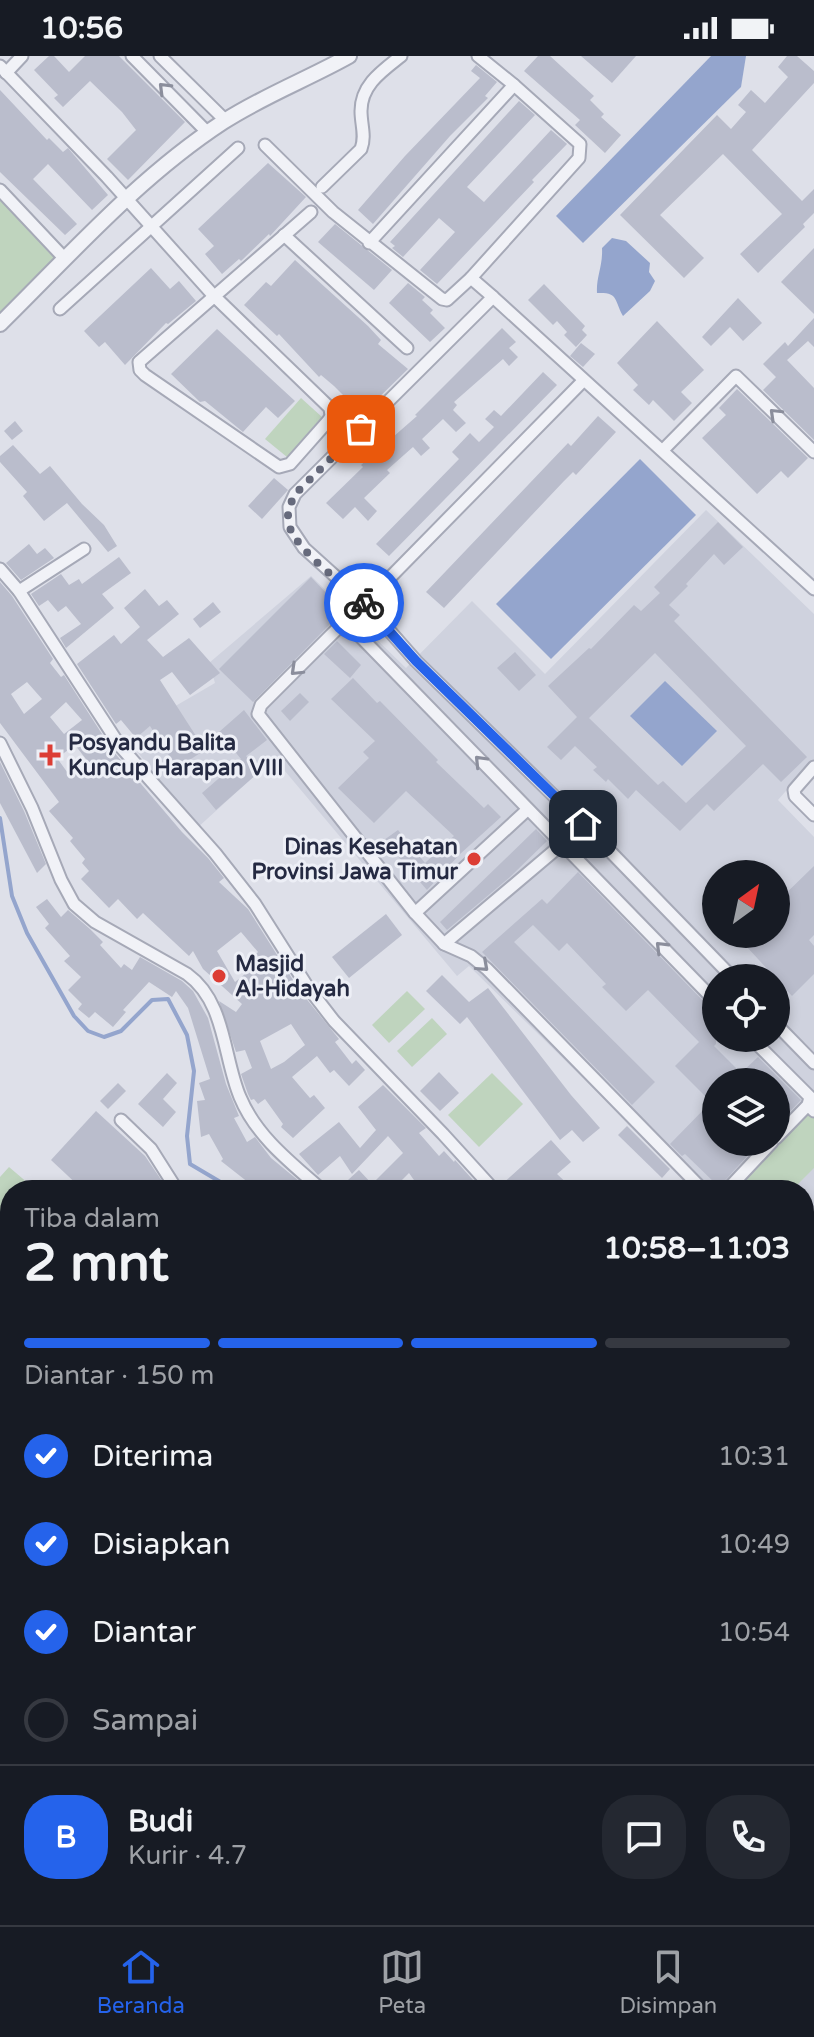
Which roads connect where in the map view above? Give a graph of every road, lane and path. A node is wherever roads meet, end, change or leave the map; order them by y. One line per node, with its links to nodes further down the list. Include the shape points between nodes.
1 (22, 56): 7 (street)
2 (132, 56): 10 (street, one-way to 2)
3 (160, 56): 9 (street)
4 (401, 56): 13 (street, via 363,94 361,149)
5 (478, 56): 8 (street)
6 (342, 58): 9 (street)
7 (3, 70): 15 (street)
8 (514, 85): 19 (street); 21 (street, via 580,144 581,151)
9 (225, 120): 10 (street)
10 (208, 133): 15 (street)
11 (265, 145): 19 (street)
12 (238, 148): 17 (street)
13 (322, 187)
14 (0, 190): 20 (street)
15 (126, 199): 17 (street); 20 (street)
16 (311, 212): 18 (street)
17 (150, 227): 22 (street); 24 (street)
18 (284, 235): 22 (street); 26 (street)
19 (369, 243): 21 (street, via 442,299 451,299)
20 (65, 259): 25 (street)
21 (471, 278): 23 (street)
22 (213, 295): 22 (street, via 141,359 140,370 285,467 332,410)
23 (493, 297): 27 (street); 34 (street, via 295,494 289,507 294,537)
24 (60, 309)
25 (0, 324)
26 (407, 348)
27 (583, 381): 28 (street); 34 (street)
28 (663, 450): 29 (street, one-way to 28, via 736,376); 32 (street)
29 (814, 452)
30 (84, 549): 33 (street)
31 (0, 569): 33 (street)
32 (814, 589)
33 (19, 591): 53 (street, via 120,746 255,904 334,1021)
34 (365, 603): 42 (street, via 416,661)
35 (0, 743): 52 (street, via 74,904 200,985 219,1023 242,1101 279,1153)
36 (814, 767): 38 (street, via 794,790)
37 (527, 810): 39 (street); 40 (street); 40 (street, one-way to 40, via 352,627 341,625 258,714)
38 (814, 815)
39 (561, 845): 41 (street); 43 (street, one-way to 39)
40 (415, 913): 41 (street)
41 (444, 944): 54 (street, one-way to 54, via 487,969)
42 (719, 964)
43 (702, 988)
44 (790, 1038): 46 (street)
45 (765, 1052): 47 (street, via 810,1097)
46 (814, 1063)
47 (811, 1108): 49 (street)
48 (121, 1120): 51 (street, via 151,1149)
49 (790, 1126)
50 (759, 1156): 55 (street)
51 (171, 1180)
52 (310, 1180)
53 (485, 1180)
54 (693, 1180)
55 (736, 1180)

